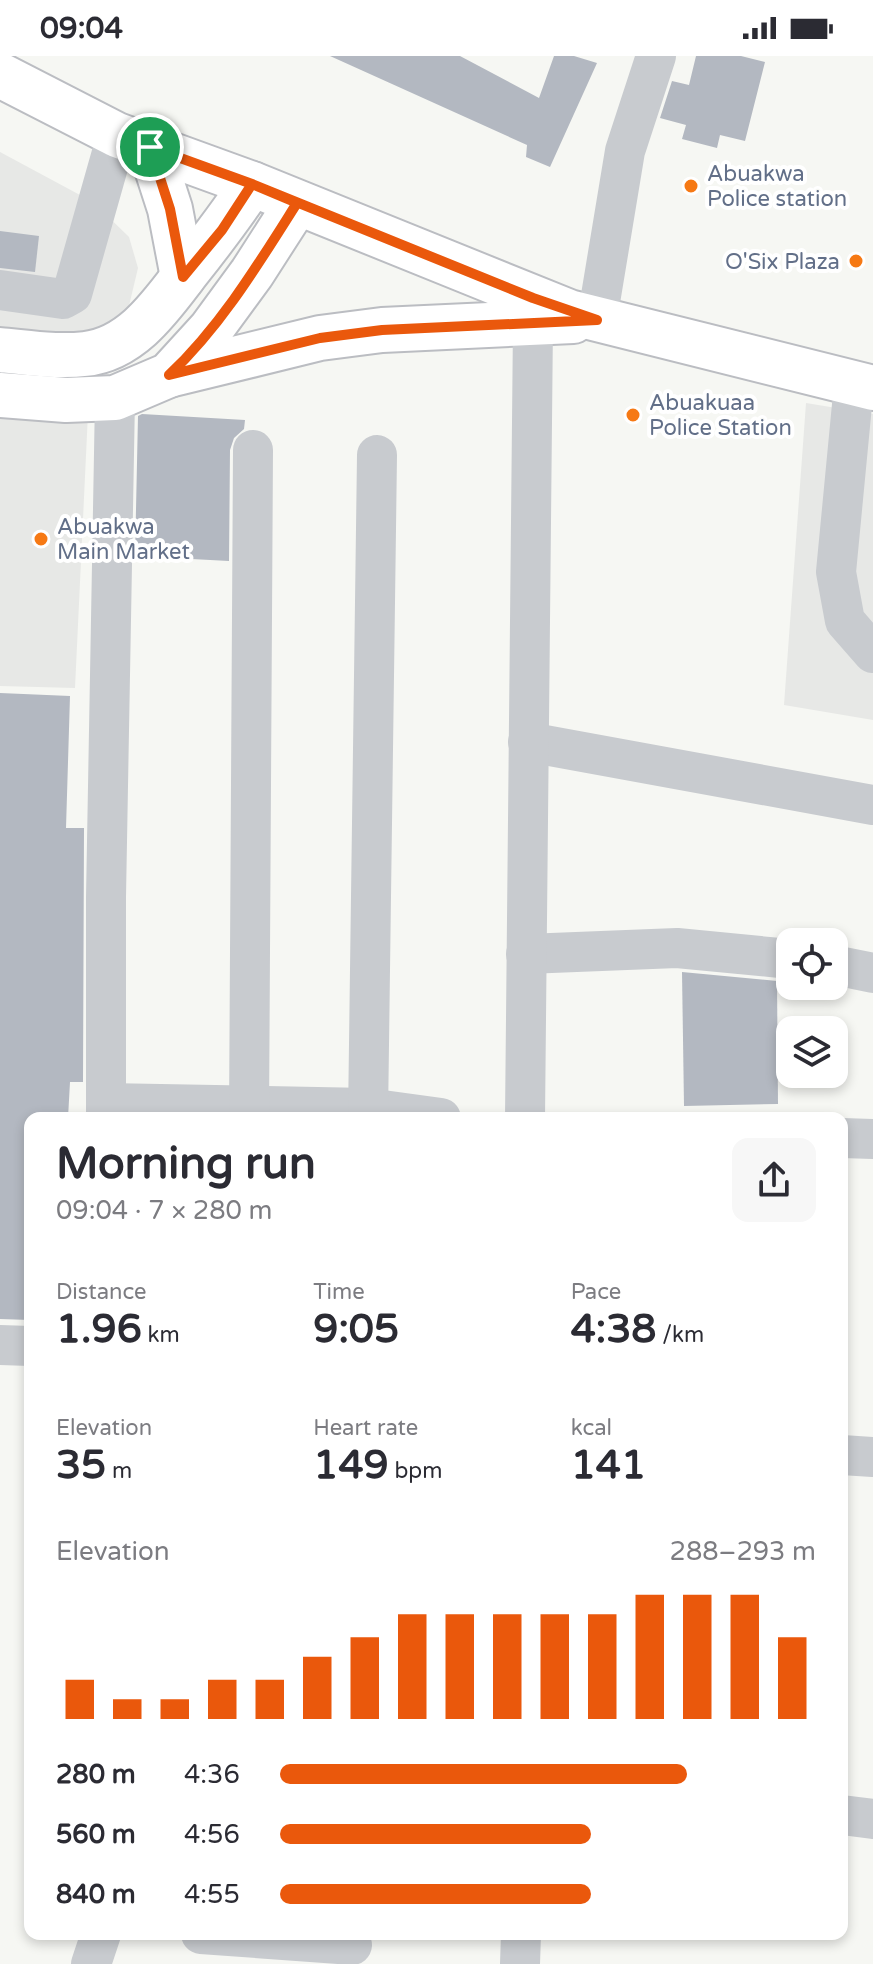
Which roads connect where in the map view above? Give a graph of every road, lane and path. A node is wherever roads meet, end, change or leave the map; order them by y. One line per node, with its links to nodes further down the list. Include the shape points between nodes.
1 (656, 56): 8 (street, via 625,151)
2 (0, 75): 3 (main road)
3 (133, 141): 4 (main road); 6 (main road, via 170,209); 7 (street, via 72,294 63,299)
4 (252, 184): 5 (main road); 6 (main road)
5 (297, 203): 8 (main road); 11 (main road, via 211,329)
6 (183, 277): 10 (main road, via 152,318 107,349 86,354)
7 (0, 290)
8 (597, 320): 9 (main road); 12 (main road)
9 (533, 323): 11 (main road, via 320,338); 18 (street)
10 (0, 350)
11 (169, 375): 14 (main road)
12 (863, 386): 17 (street, via 836,572 845,621)
13 (0, 395): 14 (main road)
14 (115, 398): 24 (street)
15 (253, 450): 25 (street)
16 (377, 455): 26 (street)
17 (873, 653)
18 (528, 742): 19 (street); 20 (street)
19 (873, 805)
20 (526, 954): 21 (street, via 677,948); 27 (street)
21 (776, 958)
22 (848, 968): 23 (street)
23 (873, 973)
24 (106, 1111): 25 (street)
25 (250, 1112)
26 (368, 1112)
27 (525, 1112)
28 (848, 1138): 29 (street)
29 (873, 1139)
30 (0, 1345): 31 (street)
31 (24, 1346)
32 (848, 1455): 33 (street)
33 (873, 1457)
34 (848, 1816): 35 (street)
35 (873, 1819)
36 (99, 1940): 40 (street)
37 (283, 1940): 39 (street)
38 (521, 1940): 41 (street)
39 (352, 1945)
40 (91, 1964)
41 (520, 1964)

